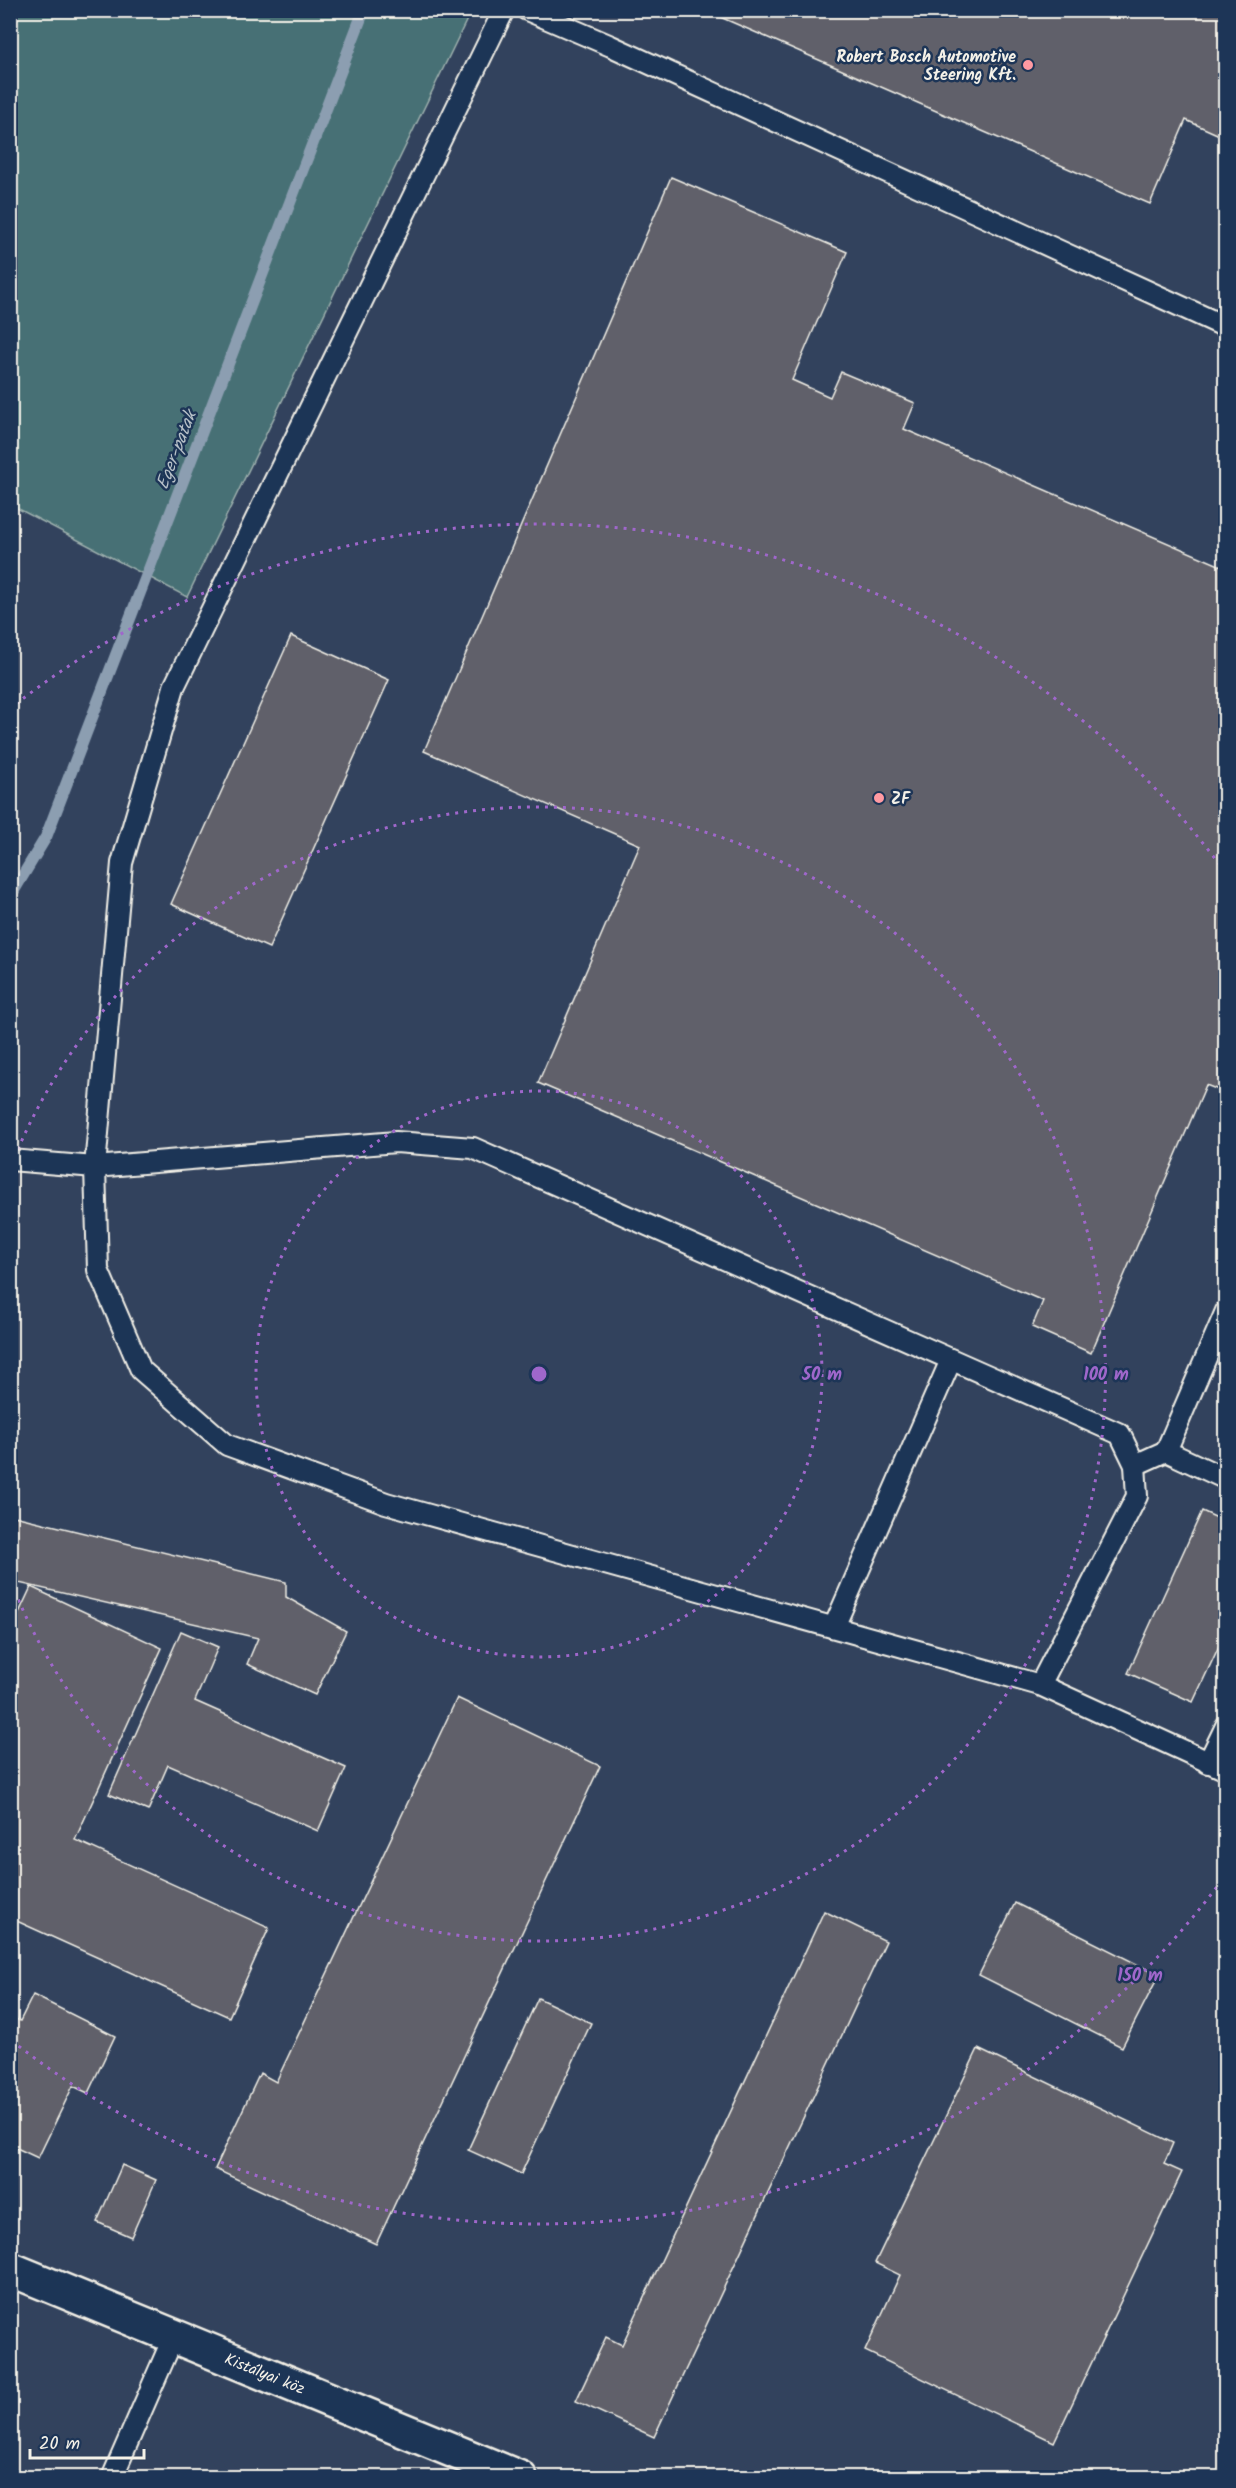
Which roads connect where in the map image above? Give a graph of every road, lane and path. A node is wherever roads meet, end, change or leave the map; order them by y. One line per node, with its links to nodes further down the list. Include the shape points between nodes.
1 (504, 10): 5 (lane, via 174,687 122,863)
2 (527, 10): 3 (lane)
3 (1226, 327)
4 (10, 1160): 5 (lane)
5 (95, 1167): 7 (lane, via 396,1142 473,1149); 11 (lane, via 98,1270 141,1370 227,1445 386,1503)
6 (1226, 1311): 8 (lane)
7 (951, 1360): 9 (lane, via 1120,1434); 11 (lane)
8 (1166, 1451): 9 (lane); 10 (lane)
9 (1135, 1465): 12 (lane, via 1137,1496)
10 (1226, 1479)
11 (834, 1627): 12 (lane)
12 (1040, 1685): 14 (lane)
13 (1226, 1726): 14 (lane)
14 (1217, 1767)
15 (10, 2269): 16 (street, Kistályai köz)
16 (174, 2336): 17 (lane); 18 (street, Kistályai köz)
17 (112, 2478)
18 (520, 2478)

